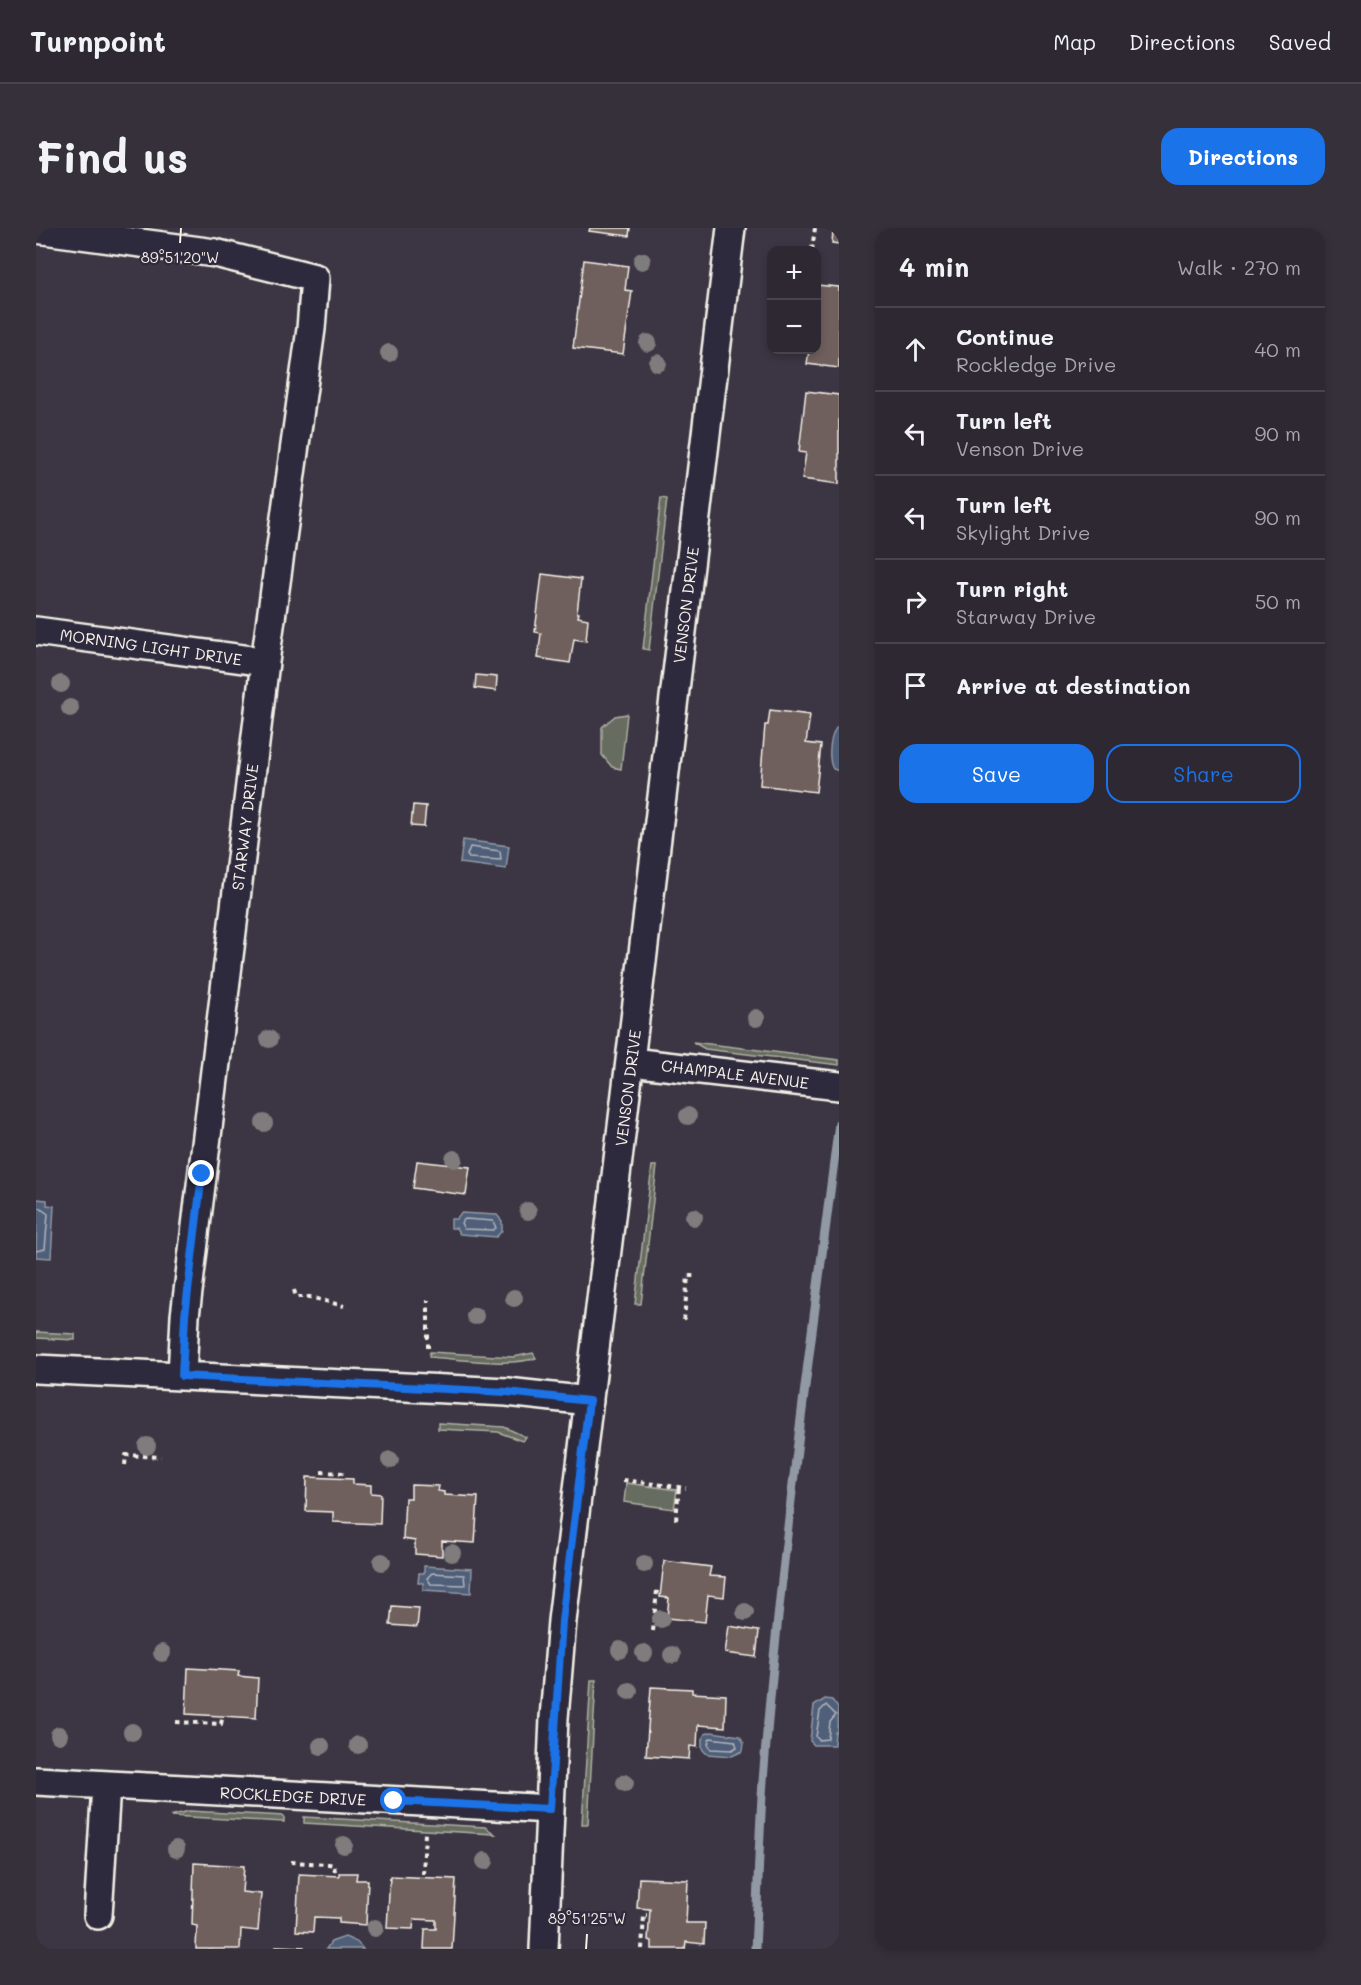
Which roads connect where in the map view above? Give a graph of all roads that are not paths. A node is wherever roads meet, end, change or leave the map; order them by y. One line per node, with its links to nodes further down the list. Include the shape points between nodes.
1 (731, 228): 5 (street, VENSON DRIVE)
2 (36, 229): 4 (street, STARWAY DRIVE, via 215,253 315,278)
3 (36, 631): 4 (street, MORNING LIGHT DRIVE)
4 (265, 662): 8 (street, STARWAY DRIVE, via 185,1316)
5 (631, 1062): 6 (street, CHAMPALE AVENUE); 9 (street, VENSON DRIVE)
6 (839, 1086)
7 (36, 1369): 8 (street)
8 (182, 1376): 9 (street, via 507,1392)
9 (589, 1401): 12 (street, VENSON DRIVE, via 562,1621)
10 (36, 1781): 11 (street, ROCKLEDGE DRIVE)
11 (105, 1785): 12 (street, ROCKLEDGE DRIVE); 13 (street)
12 (550, 1809): 14 (street, VENSON DRIVE)
13 (98, 1915)
14 (544, 1949)

